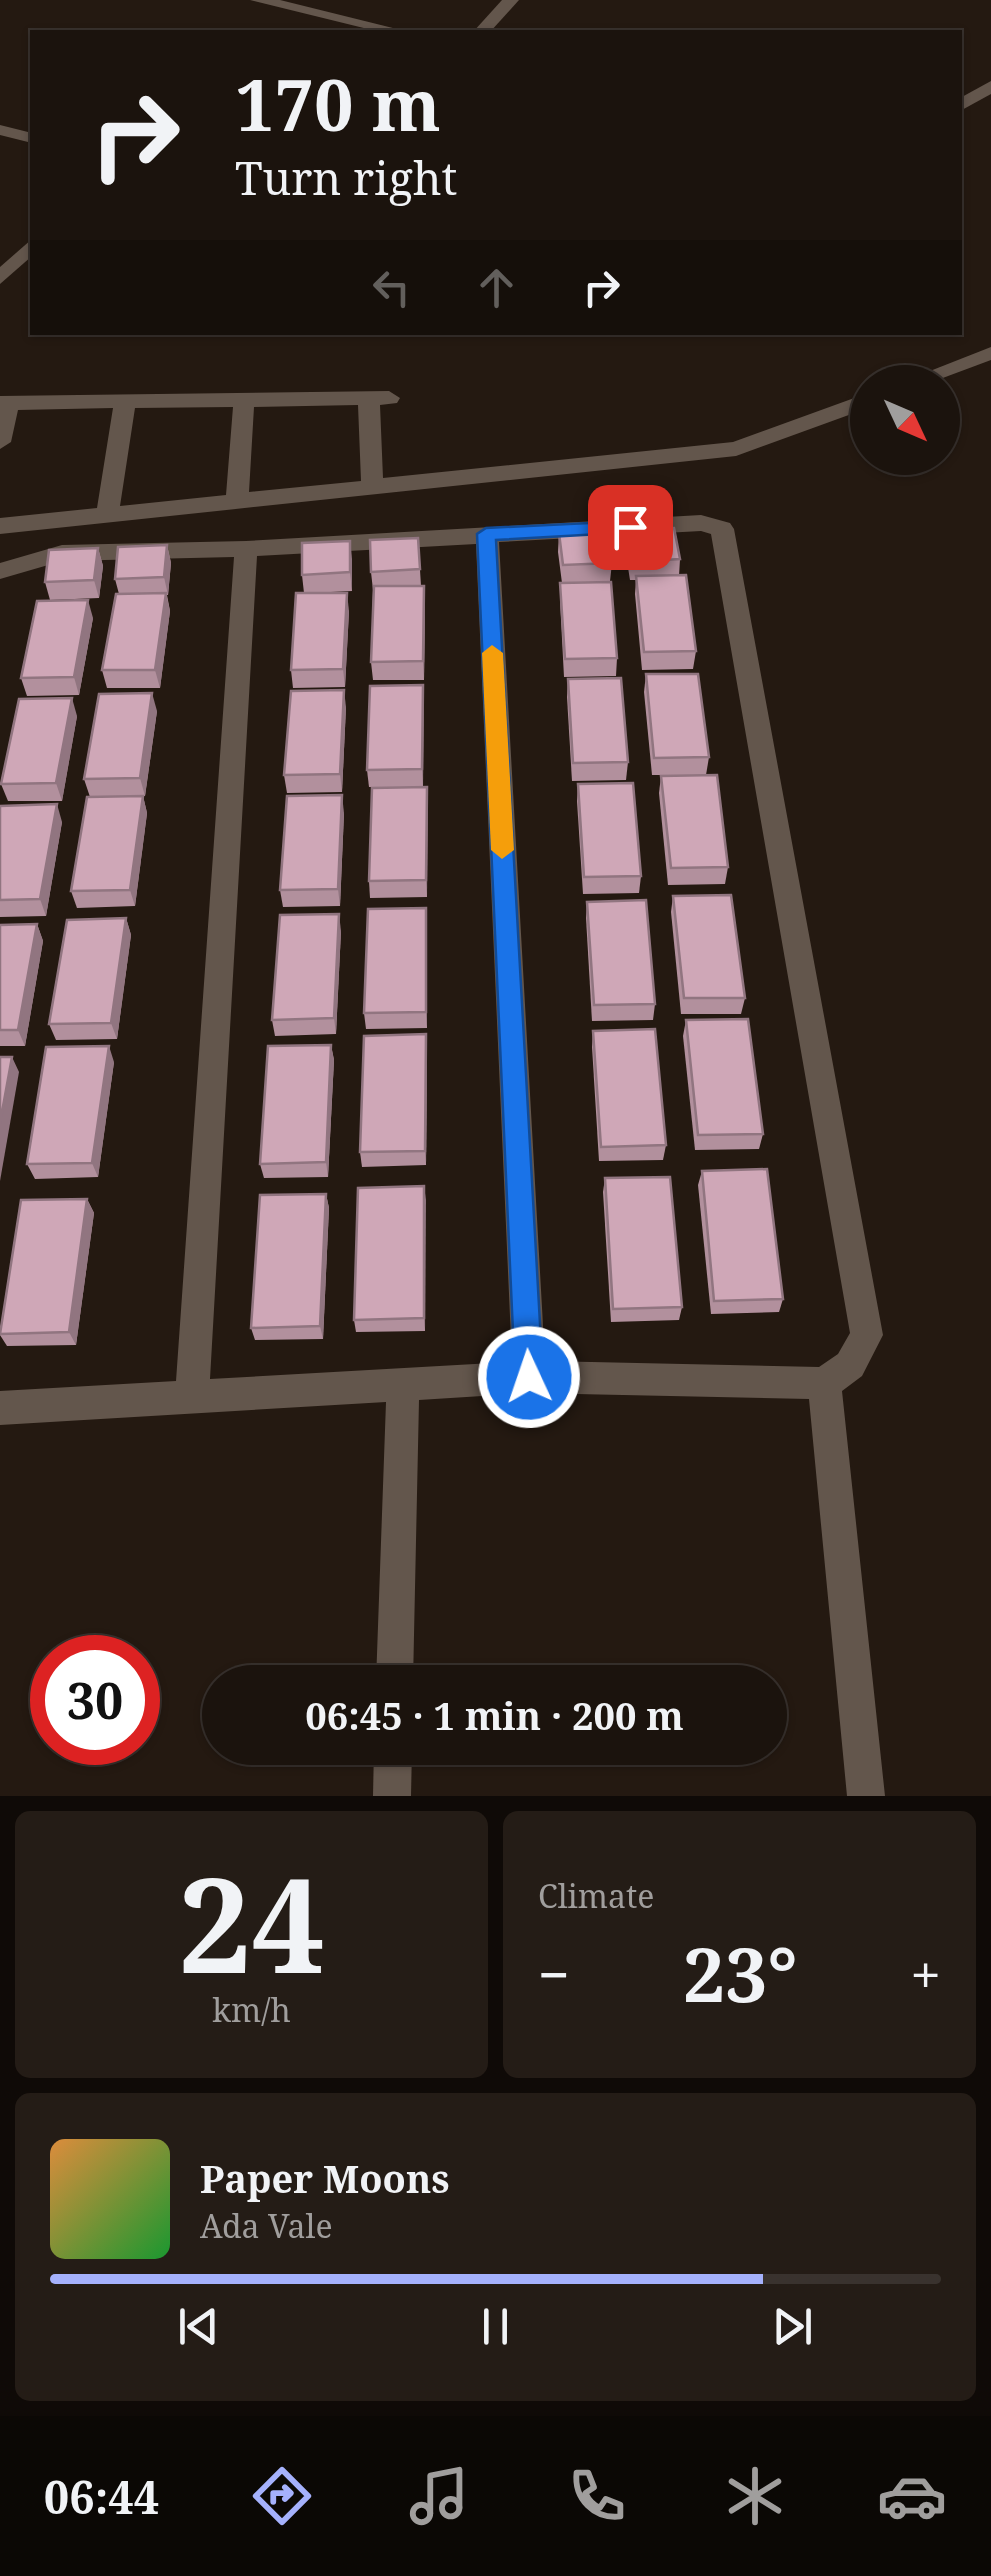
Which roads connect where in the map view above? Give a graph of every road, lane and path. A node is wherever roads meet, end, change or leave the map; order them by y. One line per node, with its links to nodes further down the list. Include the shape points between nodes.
1 (258, 0): 3 (street)
2 (511, 0): 4 (street)
3 (391, 30)
4 (483, 30)
5 (991, 86): 6 (street)
6 (962, 105)
7 (0, 130): 8 (street)
8 (30, 138)
9 (30, 247): 10 (street)
10 (0, 279): 11 (street)
11 (29, 280)
12 (991, 354): 13 (street)
13 (960, 365)
14 (244, 400): 15 (street); 19 (street, via 379,398); 20 (street)
15 (125, 402): 16 (street); 21 (street)
16 (5, 403): 18 (street)
17 (850, 407): 19 (street, via 736,449)
18 (0, 442)
19 (372, 486): 20 (street)
20 (237, 502): 21 (street)
21 (107, 515): 22 (street)
22 (0, 526)
23 (486, 534): 24 (street); 26 (street); 27 (street, via 722,528 868,1335 850,1365)
24 (246, 548): 25 (street, via 62,554); 29 (street)
25 (0, 570)
26 (529, 1377): 27 (street); 28 (street)
27 (824, 1383): 34 (street)
28 (403, 1385): 29 (street); 31 (street)
29 (192, 1394): 30 (street)
30 (0, 1408)
31 (395, 1665)
32 (393, 1765): 33 (street)
33 (392, 1796)
34 (866, 1796)

